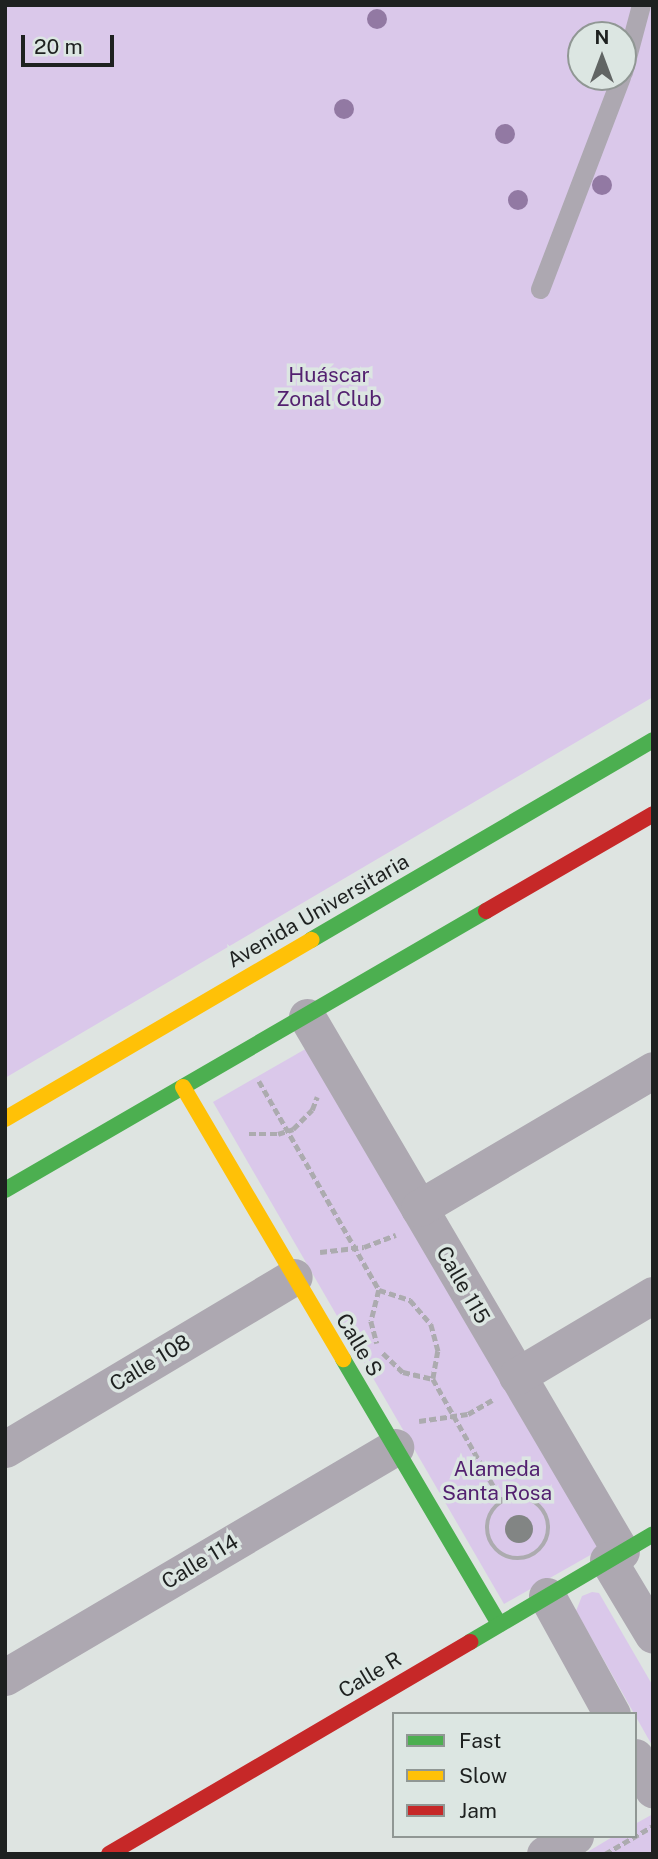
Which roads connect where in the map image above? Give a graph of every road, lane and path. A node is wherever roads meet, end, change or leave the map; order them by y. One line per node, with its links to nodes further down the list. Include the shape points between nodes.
1 (616, 91): 2 (lane)
2 (540, 289)
3 (653, 740): 12 (street, Avenida Universitaria)
4 (653, 814): 5 (street)
5 (307, 1017): 11 (street); 16 (street, Calle 115)
6 (653, 1070): 16 (street)
7 (269, 1074): 8 (path)
8 (258, 1080): 10 (path); 14 (path)
9 (319, 1084): 14 (path, via 312,1110)
10 (249, 1086)
11 (183, 1087): 15 (street); 18 (street, Calle S)
12 (5, 1119)
13 (242, 1130): 14 (path, via 264,1136)
14 (286, 1131): 17 (path)
15 (5, 1190)
16 (419, 1208): 17 (path, via 395,1236); 21 (street, Calle 115)
17 (354, 1247): 18 (path, via 321,1252); 19 (path)
18 (294, 1277): 24 (street, Calle S); 25 (street, Calle 108)
19 (379, 1290): 22 (path, via 410,1300 431,1324 439,1352); 22 (path, via 371,1321 380,1350 403,1371)
20 (653, 1295): 21 (street)
21 (517, 1376): 23 (path, via 480,1409); 28 (street, Calle 115)
22 (433, 1379): 23 (path)
23 (456, 1417): 24 (path, via 422,1419); 26 (path)
24 (395, 1447): 30 (street, Calle S); 32 (street, Calle 114)
25 (5, 1448)
26 (502, 1501): 26 (path, via 488,1517 488,1538 501,1555 532,1556 549,1533 545,1513 531,1500)
27 (653, 1534): 28 (street, Calle R)
28 (614, 1556): 29 (street, Calle R); 31 (street, Calle 115)
29 (547, 1596): 30 (street, Calle R); 33 (street)
30 (499, 1624): 41 (street, Calle R)
31 (653, 1636)
32 (5, 1677)
33 (611, 1712)
34 (637, 1761): 35 (street)
35 (653, 1790): 36 (street)
36 (637, 1800)
37 (653, 1826): 38 (path)
38 (637, 1835)
39 (572, 1838): 42 (street)
40 (632, 1838): 43 (path)
41 (109, 1854)
42 (545, 1854)
43 (605, 1854)

